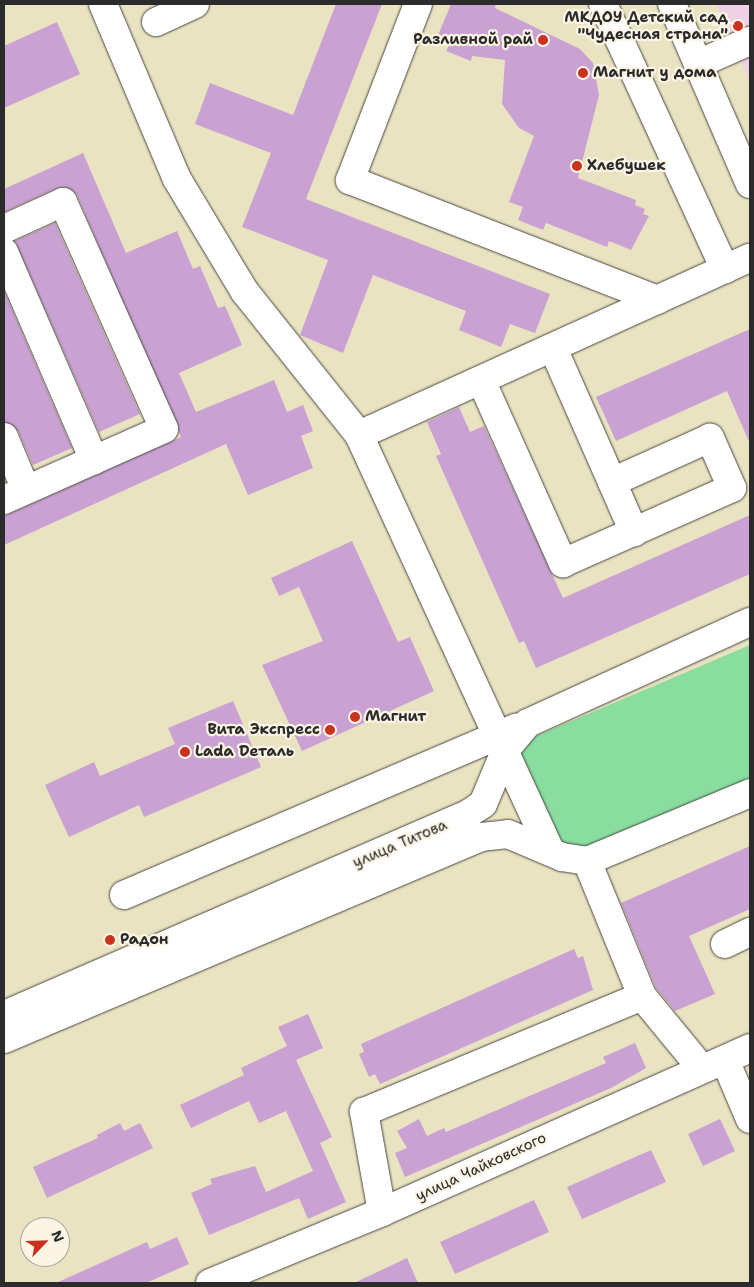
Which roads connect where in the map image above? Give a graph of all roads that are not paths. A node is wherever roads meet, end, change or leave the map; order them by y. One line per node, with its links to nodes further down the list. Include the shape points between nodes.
1 (195, 4): 6 (street)
2 (418, 4): 14 (street, via 350,180)
3 (603, 4): 13 (street)
4 (672, 4): 8 (street)
5 (108, 5): 17 (street, via 177,178 245,292)
6 (156, 22)
7 (750, 41): 8 (street)
8 (698, 64): 9 (street)
9 (750, 184)
10 (4, 229): 19 (street, via 63,202 164,429)
11 (4, 252): 19 (street)
12 (750, 258): 13 (street)
13 (725, 269): 14 (street)
14 (657, 300): 15 (street)
15 (553, 348): 16 (street); 20 (street)
16 (482, 380): 17 (street); 22 (street, via 563,563)
17 (359, 435): 24 (street)
18 (4, 438): 21 (street)
19 (94, 460): 21 (street)
20 (612, 482): 22 (street); 22 (street, via 710,438 732,488)
21 (15, 495)
22 (634, 532)
23 (750, 622): 25 (street, улица Титова)
24 (488, 707): 25 (street, via 513,722); 26 (street)
25 (528, 723): 26 (street, улица Титова)
26 (503, 742): 28 (street); 30 (street); 34 (street, улица Титова, via 483,804 468,814)
27 (750, 793): 29 (street)
28 (550, 851): 29 (street, улица Титова); 35 (street, улица Титова, via 508,834 481,837)
29 (587, 861): 33 (street)
30 (124, 895)
31 (750, 932): 32 (street)
32 (725, 944)
33 (642, 996): 37 (street); 39 (street, via 364,1112)
34 (4, 1015)
35 (4, 1039)
36 (750, 1048): 37 (street, улица Чайковского)
37 (714, 1064): 38 (street); 39 (street, улица Чайковского)
38 (750, 1119)
39 (382, 1212): 40 (street, улица Чайковского)
40 (210, 1283)

